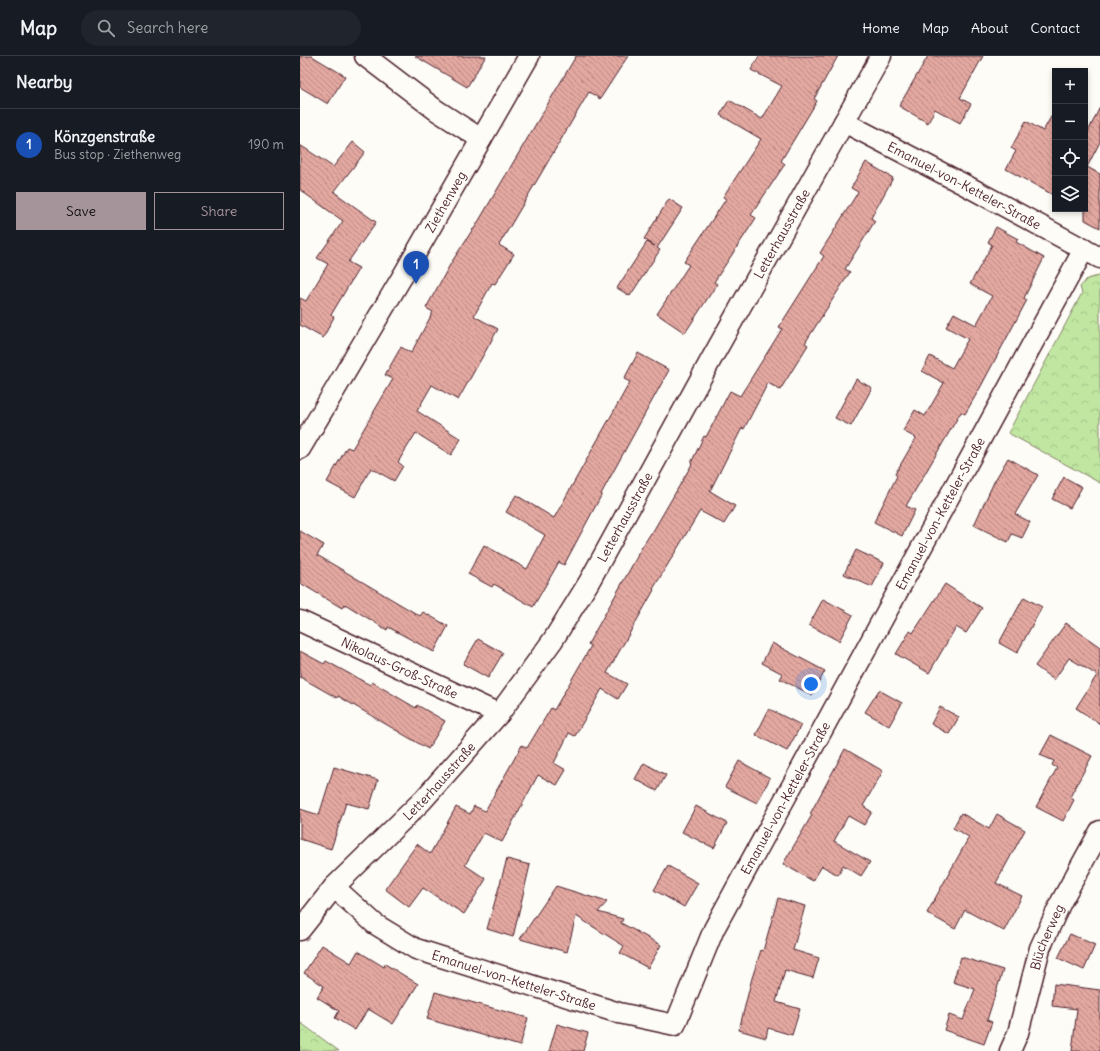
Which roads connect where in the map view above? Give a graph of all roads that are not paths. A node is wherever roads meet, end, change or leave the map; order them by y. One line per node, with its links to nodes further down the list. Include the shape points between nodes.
1 (365, 56): 5 (street, via 436,110)
2 (529, 56): 5 (street, Ziethenweg)
3 (881, 56): 4 (street, Letterhausstraße)
4 (844, 122): 6 (street, Emanuel-von-Ketteler-Straße); 9 (street, Letterhausstraße, via 589,582 553,640)
5 (481, 139): 7 (street, Ziethenweg)
6 (1092, 253): 11 (street, Emanuel-von-Ketteler-Straße, via 714,929 675,1025 619,1013 416,949 374,924)
7 (300, 449)
8 (300, 621): 9 (street, Nikolaus-Groß-Straße)
9 (499, 714): 11 (street, Letterhausstraße, via 423,800)
10 (1100, 831): 13 (street, Blücherweg, via 1061,902 1040,948 1018,1033)
11 (334, 887): 12 (street, Letterhausstraße)
12 (300, 930)
13 (1010, 1051)

